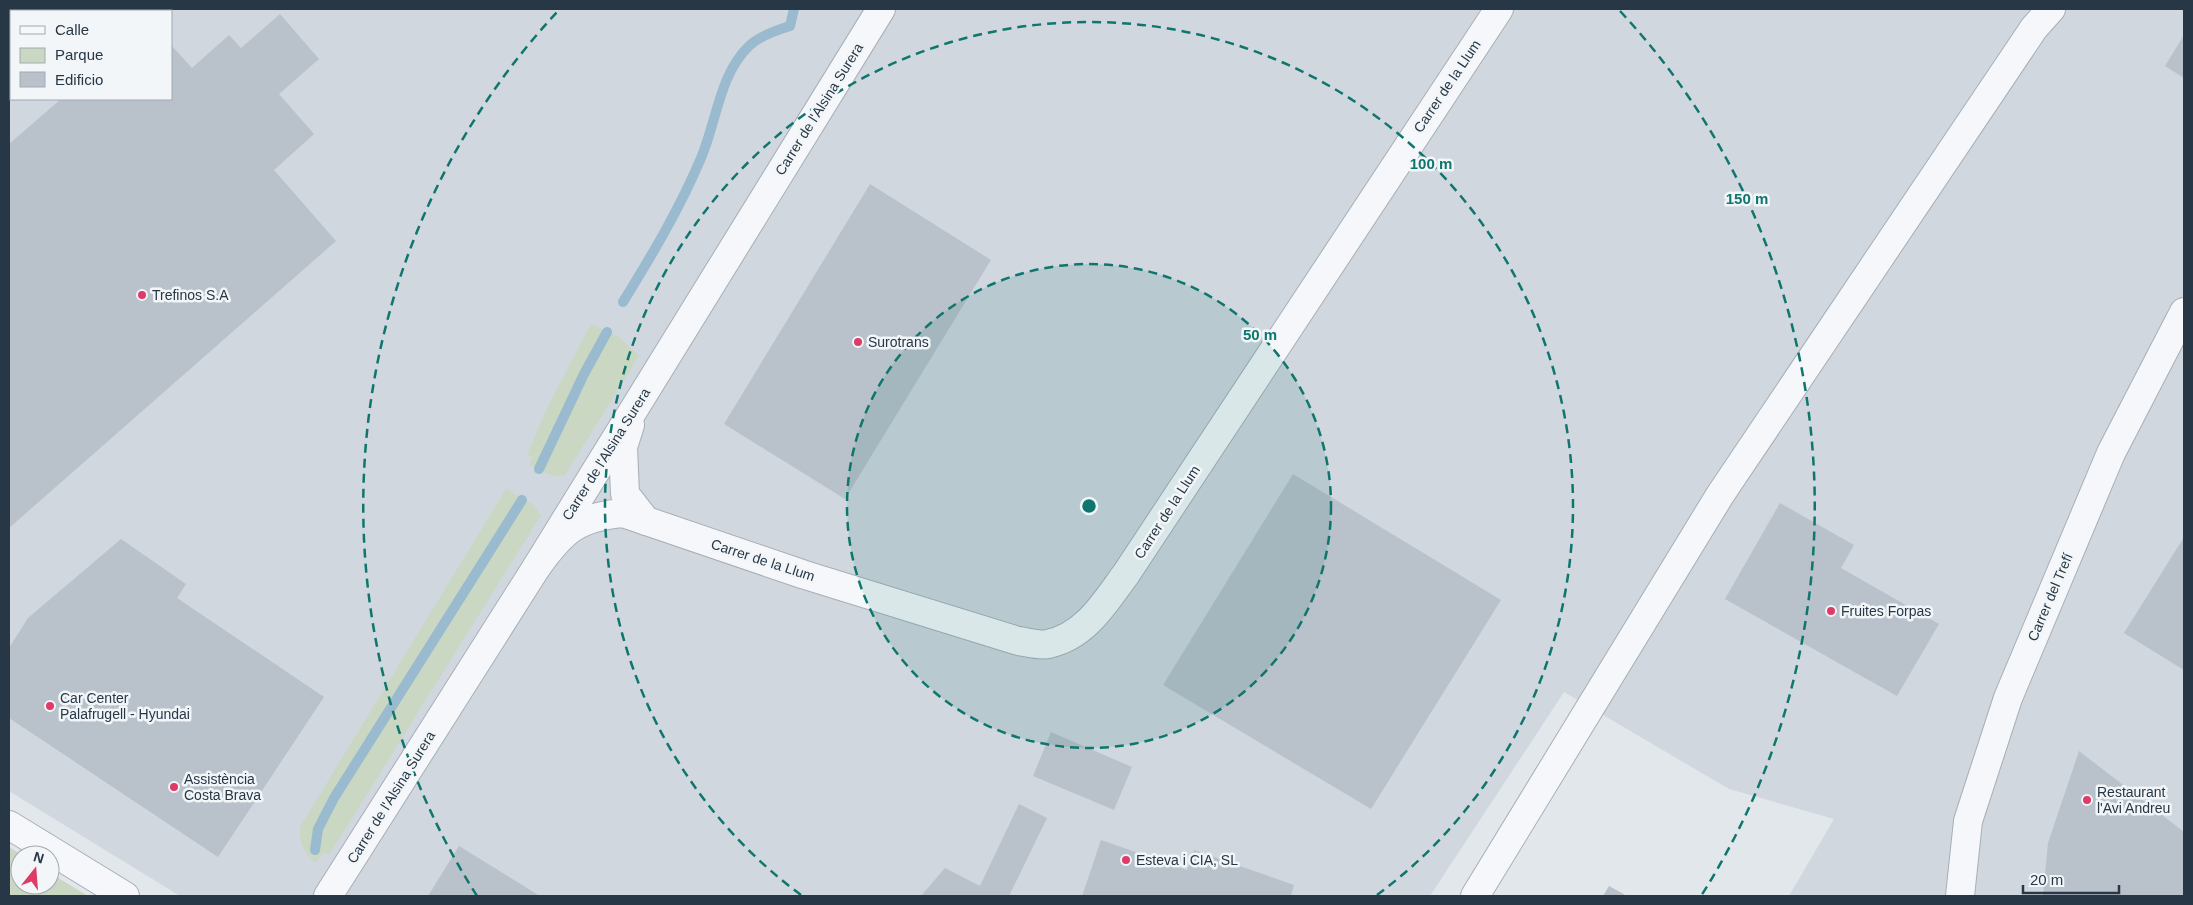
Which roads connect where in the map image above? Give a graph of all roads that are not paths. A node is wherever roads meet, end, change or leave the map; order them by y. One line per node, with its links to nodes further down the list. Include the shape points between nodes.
1 (881, 9): 5 (street, Carrer de l'Alsina Surera)
2 (1499, 9): 6 (street, Carrer de la Llum, via 1126,574 1092,619 1075,635 1047,644 1018,641)
3 (2042, 15): 11 (street, via 1720,495)
4 (2184, 312): 12 (street, Carrer del Trefí, via 2111,453 2008,698 1968,821)
5 (636, 405): 6 (street, via 623,447 623,474 626,494); 7 (street, Carrer de l'Alsina Surera)
6 (646, 521): 7 (street, Carrer de la Llum, via 623,513 600,515 580,522 565,531)
7 (536, 568): 10 (street, Carrer de l'Alsina Surera)
8 (9, 825): 9 (street)
9 (125, 896)
10 (328, 896)
11 (1475, 896)
12 (1960, 896)

